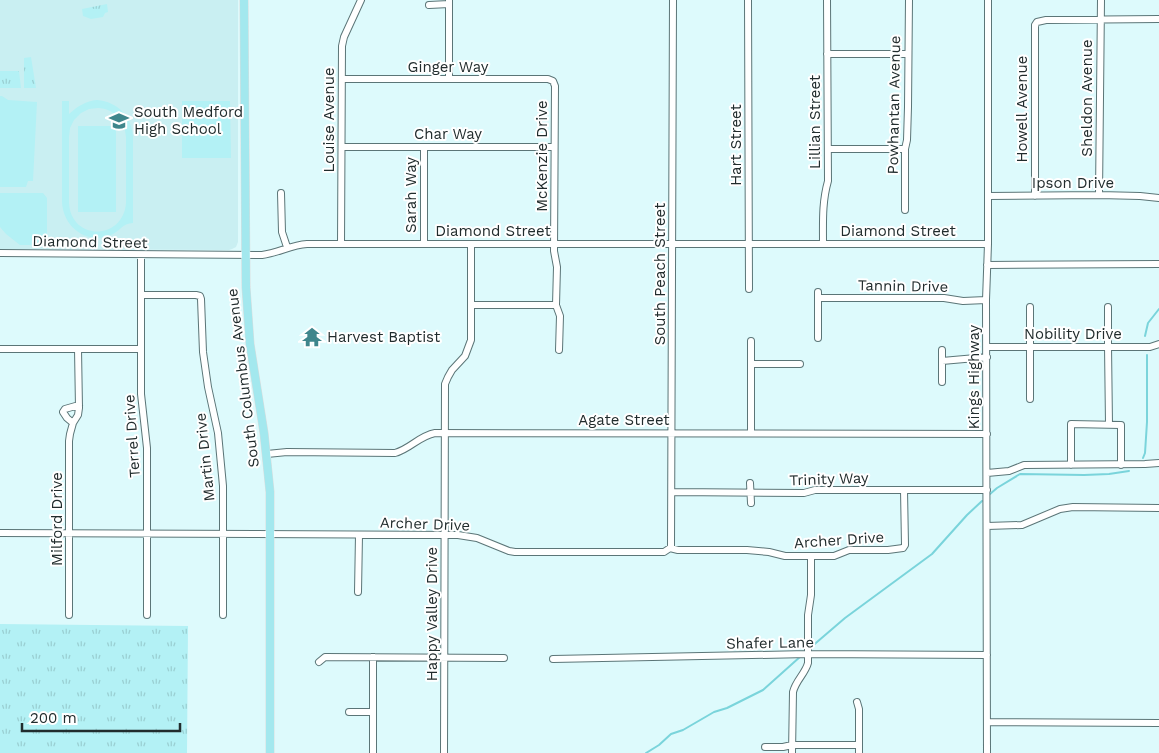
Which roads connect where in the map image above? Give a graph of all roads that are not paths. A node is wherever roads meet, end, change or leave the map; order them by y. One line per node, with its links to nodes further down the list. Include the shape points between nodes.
1 (244, 0): 40 (main road, South Columbus Avenue)
2 (361, 0): 15 (street, Louise Avenue, via 343,41)
3 (673, 0): 35 (street, South Peach Street)
4 (748, 0): 29 (street, Hart Street)
5 (828, 0): 13 (street, Lillian Street)
6 (908, 0): 14 (street, Powhantan Avenue)
7 (988, 0): 25 (street, Kings Highway)
8 (1100, 0): 12 (street, Sheldon Avenue)
9 (449, 2): 10 (street); 16 (street)
10 (429, 5)
11 (1159, 19): 12 (street)
12 (1100, 20): 24 (street, Sheldon Avenue); 26 (street, Howell Avenue, via 1046,20 1035,25)
13 (827, 54): 14 (street); 21 (street, Lillian Street)
14 (908, 54): 22 (street, Powhantan Avenue)
15 (342, 79): 16 (street, Ginger Way); 19 (street, Louise Avenue)
16 (449, 79): 17 (street, Ginger Way)
17 (553, 81): 18 (street, McKenzie Drive)
18 (554, 146): 20 (street, Char Way); 34 (street, McKenzie Drive)
19 (342, 147): 20 (street, Char Way); 31 (street, Louise Avenue)
20 (424, 147): 32 (street, Sarah Way)
21 (828, 149): 22 (street); 30 (street, Lillian Street)
22 (905, 149): 28 (street, Powhantan Avenue)
23 (281, 193): 37 (street, via 282,232)
24 (1099, 195): 26 (street, Ipson Drive); 27 (street, Ipson Drive)
25 (988, 196): 26 (street, Ipson Drive); 36 (street, Kings Highway)
26 (1034, 196)
27 (1159, 198)
28 (906, 210)
29 (748, 243): 30 (street, Diamond Street); 35 (street, Diamond Street); 43 (street, Hart Street)
30 (823, 243): 36 (street, Diamond Street)
31 (341, 244): 32 (street, Diamond Street); 37 (street, Diamond Street)
32 (424, 244): 33 (street, Diamond Street)
33 (471, 244): 34 (street, Diamond Street); 46 (street, Happy Valley Drive)
34 (554, 244): 35 (street, Diamond Street); 47 (street, McKenzie Drive)
35 (672, 244): 70 (street, South Peach Street)
36 (988, 244): 42 (street, Kings Highway)
37 (287, 247): 40 (street, Diamond Street, via 272,254)
38 (0, 253): 39 (street, Diamond Street)
39 (141, 255): 40 (street, Diamond Street); 44 (street, Terrel Drive)
40 (246, 256): 74 (main road, South Columbus Avenue, via 250,344)
41 (1159, 264): 42 (street)
42 (987, 265): 45 (street, Kings Highway)
43 (749, 289)
44 (141, 295): 58 (street, Terrel Drive); 90 (street, Martin Drive, via 200,296 204,360 221,454)
45 (986, 300): 50 (street, Tannin Drive, via 818,295); 54 (street, Kings Highway)
46 (471, 305): 47 (street); 71 (street, Happy Valley Drive, via 470,345 446,384)
47 (556, 305): 59 (street, McKenzie Drive, via 560,316)
48 (1030, 307): 55 (street)
49 (1108, 307): 53 (street)
50 (818, 338)
51 (751, 341): 63 (street)
52 (1159, 344): 53 (street, Nobility Drive, via 1150,347)
53 (1108, 346): 55 (street, Nobility Drive); 69 (street)
54 (987, 347): 55 (street, Nobility Drive); 61 (street, Kings Highway)
55 (1031, 347): 66 (street)
56 (0, 349): 57 (street)
57 (78, 349): 58 (street); 67 (street, Milford Drive)
58 (141, 349): 89 (street, Terrel Drive, via 141,394 147,448)
59 (559, 350)
60 (942, 350): 62 (street)
61 (987, 357): 62 (street); 73 (street, Kings Highway)
62 (942, 361): 65 (street)
63 (751, 364): 64 (street); 72 (street)
64 (800, 364)
65 (942, 382)
66 (1030, 399)
67 (79, 405): 68 (street, Milford Drive); 68 (street, Milford Drive, via 63,412)
68 (73, 423): 88 (street, Milford Drive, via 69,441)
69 (1108, 424): 76 (street, via 1071,424); 77 (street, via 1121,424)
70 (672, 432): 71 (street, Agate Street); 72 (street, Agate Street); 82 (street, South Peach Street)
71 (445, 433): 74 (street, Agate Street, via 426,435 394,453); 93 (street, Happy Valley Drive)
72 (751, 433): 73 (street, Agate Street)
73 (987, 434): 78 (street, Kings Highway)
74 (267, 454): 91 (main road, South Columbus Avenue)
75 (1159, 462): 77 (street)
76 (1071, 465): 77 (street); 78 (street, via 1024,466)
77 (1121, 465)
78 (987, 473): 81 (street, Kings Highway)
79 (750, 483): 83 (street)
80 (904, 490): 81 (street, Trinity Way); 83 (street, Trinity Way); 95 (street, Archer Drive, via 904,547)
81 (987, 490): 86 (street, Kings Highway)
82 (672, 492): 83 (street, Trinity Way); 94 (street, South Peach Street)
83 (750, 493): 84 (street)
84 (751, 503)
85 (1159, 508): 86 (street, via 1073,507 1022,525)
86 (987, 526): 101 (street, Kings Highway)
87 (0, 533): 88 (street, Archer Drive)
88 (70, 533): 89 (street, Archer Drive); 98 (street, Milford Drive)
89 (147, 534): 90 (street, Archer Drive); 97 (street, Terrel Drive)
90 (224, 534): 91 (street, Archer Drive); 99 (street, Martin Drive)
91 (270, 535): 92 (street, Archer Drive); 115 (main road, South Columbus Avenue)
92 (359, 535): 93 (street, Archer Drive); 96 (street)
93 (445, 535): 94 (street, Archer Drive, via 476,538 515,552 664,552); 103 (street, Happy Valley Drive)
94 (670, 548): 95 (street, Archer Drive)
95 (811, 556): 100 (street)
96 (358, 592)
97 (147, 614)
98 (69, 615)
99 (223, 616)
100 (808, 654): 101 (street, Shafer Lane); 105 (street, Shafer Lane); 112 (street, via 806,670 792,692)
101 (987, 655): 110 (street, Kings Highway)
102 (373, 657): 103 (street); 106 (street, via 325,657); 109 (street)
103 (445, 658): 104 (street); 117 (street, Happy Valley Drive)
104 (504, 658)
105 (554, 659)
106 (318, 662)
107 (857, 702): 113 (street)
108 (349, 712): 109 (street)
109 (373, 712): 116 (street)
110 (987, 722): 111 (street); 120 (street, Kings Highway)
111 (1159, 723)
112 (792, 745): 113 (street); 114 (street); 118 (street)
113 (859, 745): 119 (street)
114 (765, 747)
115 (270, 753)
116 (373, 753)
117 (444, 753)
118 (792, 753)
119 (859, 753)
120 (987, 753)

